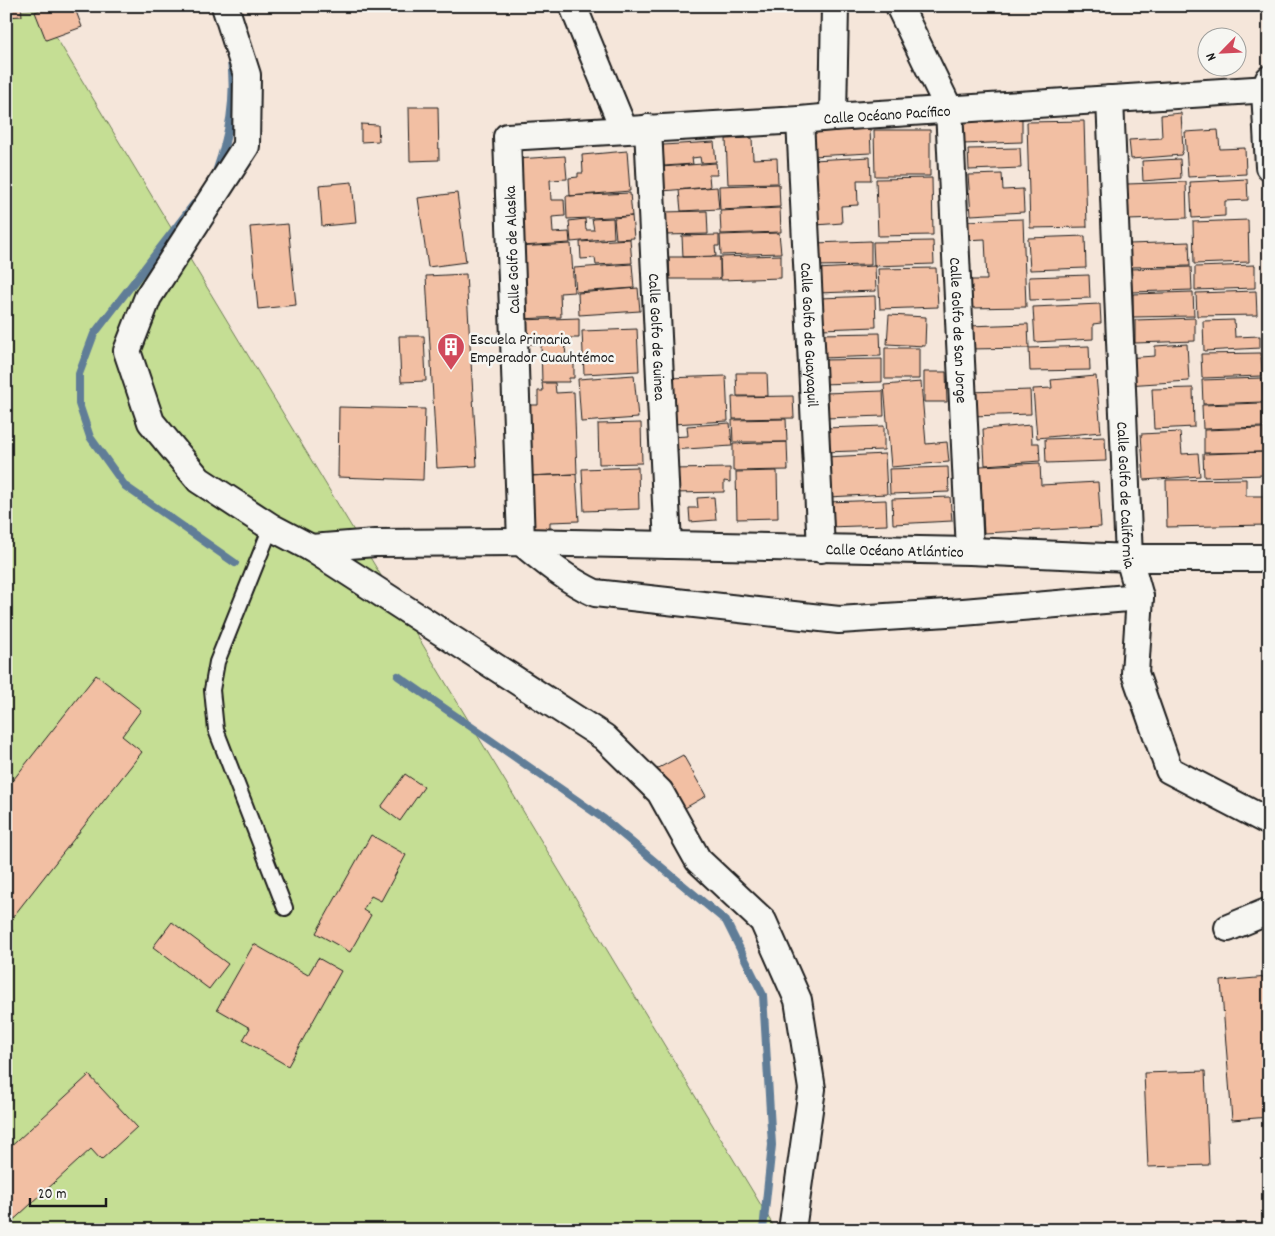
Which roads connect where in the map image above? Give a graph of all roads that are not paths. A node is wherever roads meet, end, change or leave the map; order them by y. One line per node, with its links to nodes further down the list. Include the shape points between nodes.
1 (224, 6): 13 (street, via 247,75 246,146 148,297 127,351 152,422 193,473)
2 (573, 6): 10 (street, Calle Golfo de Guinea)
3 (835, 6): 8 (street)
4 (899, 6): 7 (street)
5 (1268, 86): 6 (street, Calle Océano Pacífico); 12 (street)
6 (1110, 99): 7 (street, Calle Océano Pacífico); 19 (street, Calle Golfo de California)
7 (949, 109): 8 (street, Calle Océano Pacífico); 18 (street, Calle Golfo de San Jorge)
8 (833, 117): 9 (street, Calle Océano Pacífico)
9 (800, 120): 10 (street, Calle Océano Pacífico); 17 (street, Calle Golfo de Guayaquil)
10 (636, 129): 11 (street, Calle Océano Pacífico); 15 (street, Calle Golfo de Guinea)
11 (507, 137): 14 (street, Calle Golfo de Alaska)
12 (1269, 167)
13 (272, 527): 16 (street); 23 (lane, via 217,662 212,690 216,730)
14 (521, 542): 15 (street, Calle Océano Atlántico); 16 (street, Calle Océano Atlántico, via 375,543); 21 (street, via 554,570 595,593 839,620)
15 (668, 545): 17 (street, Calle Océano Atlántico)
16 (311, 548): 26 (street, via 604,737 660,792 698,860 763,921 798,1000 812,1089)
17 (821, 549): 18 (street, Calle Océano Atlántico)
18 (970, 551): 19 (street, Calle Océano Atlántico)
19 (1129, 558): 20 (street, Calle Océano Atlántico); 21 (street, Calle Golfo de California)
20 (1269, 558)
21 (1140, 597): 22 (street, Calle Golfo de California, via 1135,673 1169,770)
22 (1269, 822)
23 (285, 908)
24 (1269, 911): 25 (street)
25 (1228, 928)
26 (792, 1230)

